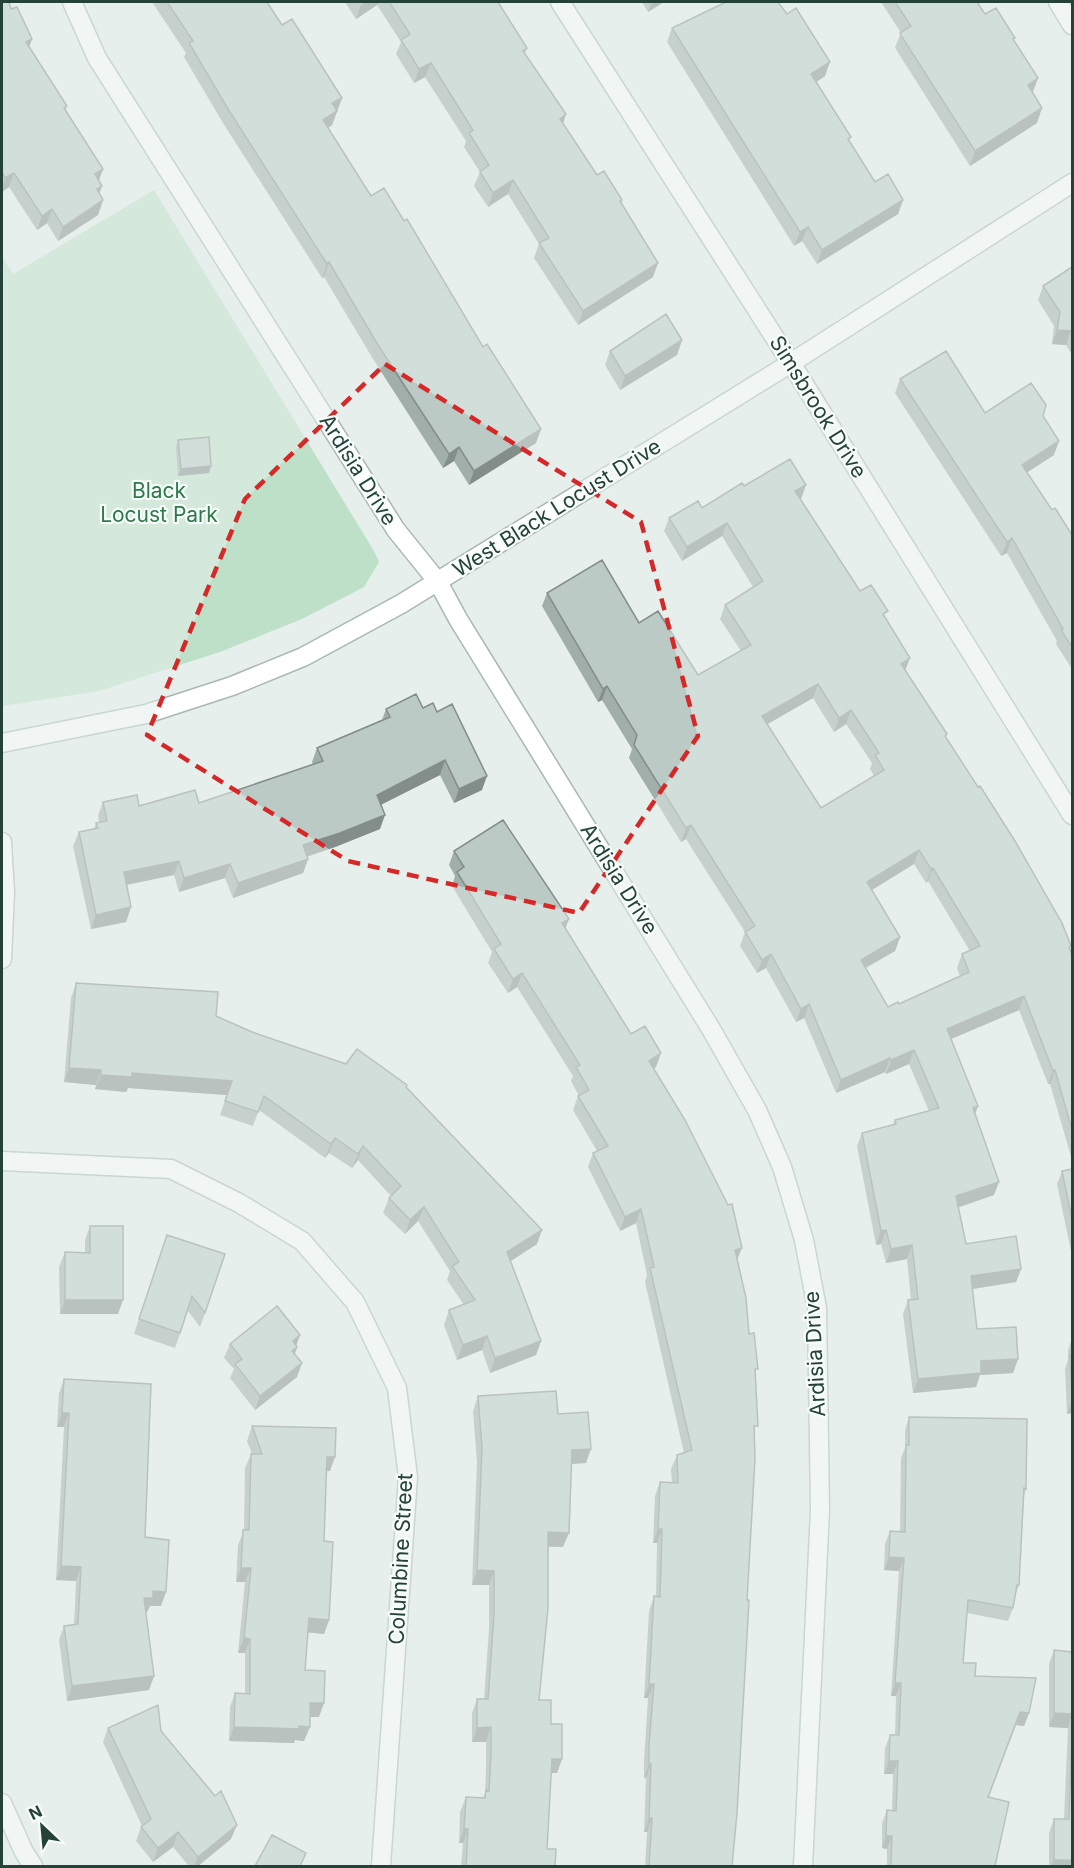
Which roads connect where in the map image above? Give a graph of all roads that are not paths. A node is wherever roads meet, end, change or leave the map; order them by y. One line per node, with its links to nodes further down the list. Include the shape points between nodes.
1 (72, 2): 7 (street, Ardisia Drive, via 97,57 396,530)
2 (560, 2): 6 (street, Simsbrook Drive)
3 (1058, 2): 4 (street)
4 (1072, 25)
5 (1072, 183): 6 (street, West Black Locust Drive)
6 (791, 363): 7 (street, West Black Locust Drive); 9 (street, Simsbrook Drive)
7 (438, 582): 8 (street, West Black Locust Drive, via 303,657 232,686 146,714); 16 (street, Ardisia Drive, via 757,1110 782,1167 804,1240 817,1308 820,1510)
8 (2, 743)
9 (1072, 815)
10 (2, 842): 11 (street)
11 (2, 958)
12 (2, 1161): 15 (street, Columbine Street, via 171,1169 302,1241 355,1302 397,1388 408,1477)
13 (2, 1803): 14 (street)
14 (33, 1866)
15 (381, 1866)
16 (803, 1866)

